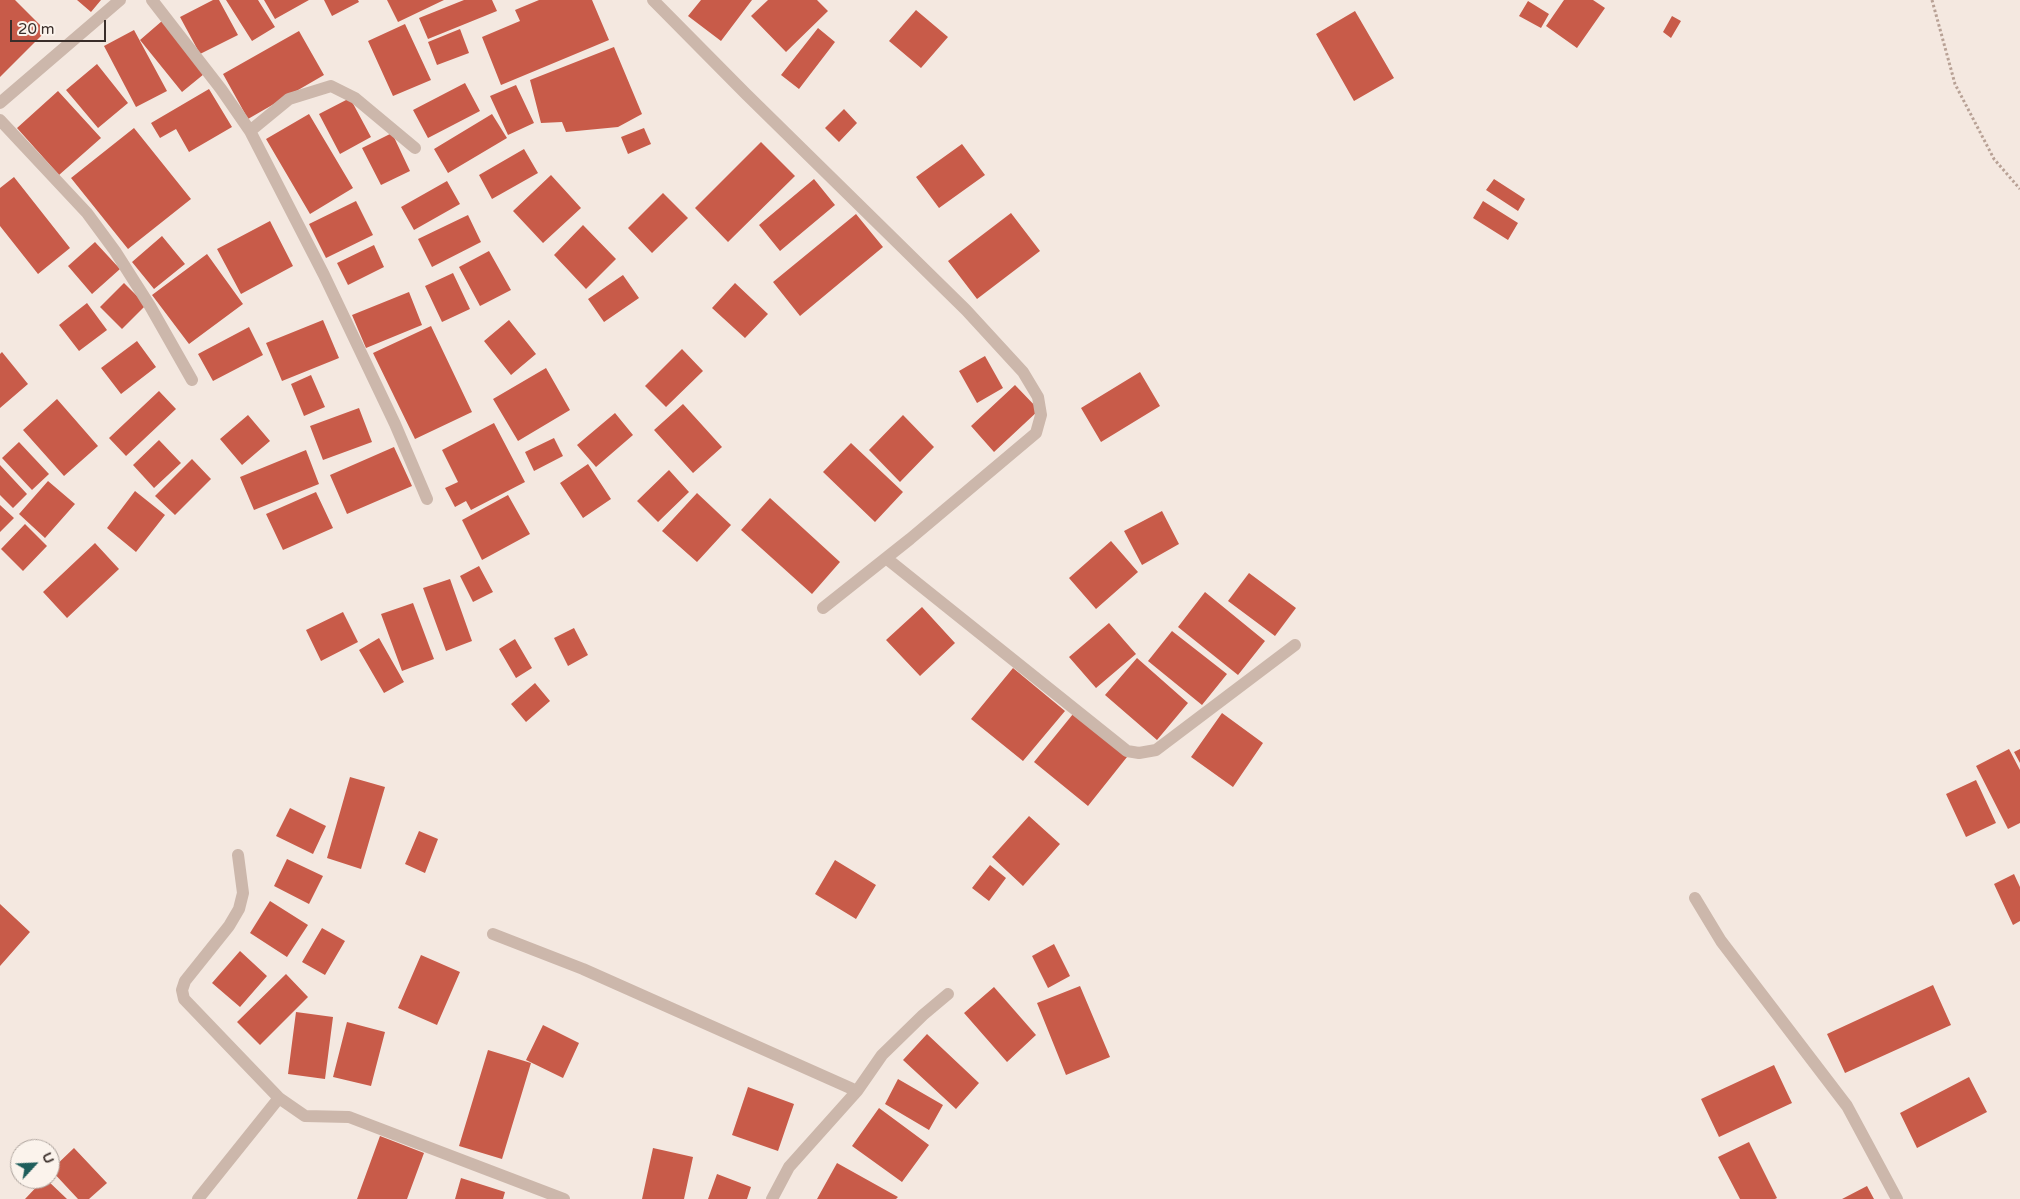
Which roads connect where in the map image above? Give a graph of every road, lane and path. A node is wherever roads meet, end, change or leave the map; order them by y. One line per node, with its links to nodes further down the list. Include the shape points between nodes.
1 (120, 0): 5 (street)
2 (152, 0): 7 (street)
3 (653, 0): 12 (street, via 966,310 1023,372 1038,397 1041,415 1036,433)
4 (1932, 0): 9 (path, via 1955,84 1994,159)
5 (0, 103)
6 (0, 120): 10 (street, via 87,213 150,306)
7 (250, 131): 8 (street, via 289,99 331,86 355,98); 11 (street, via 324,275)
8 (415, 148)
9 (2020, 189)
10 (192, 380)
11 (427, 499)
12 (886, 558): 13 (street); 14 (street, via 1127,751 1156,750)
13 (823, 608)
14 (1295, 645)
15 (238, 855): 20 (street, via 243,893 239,909 185,981 182,990 184,999)
16 (1695, 898): 24 (street, via 1721,941 1847,1106)
17 (493, 934): 19 (street)
18 (948, 994): 19 (street, via 882,1055)
19 (858, 1091): 23 (street, via 789,1167)
20 (279, 1098): 21 (street); 22 (street, via 305,1116 349,1117)
21 (198, 1199)
22 (564, 1199)
23 (772, 1199)
24 (1898, 1199)

